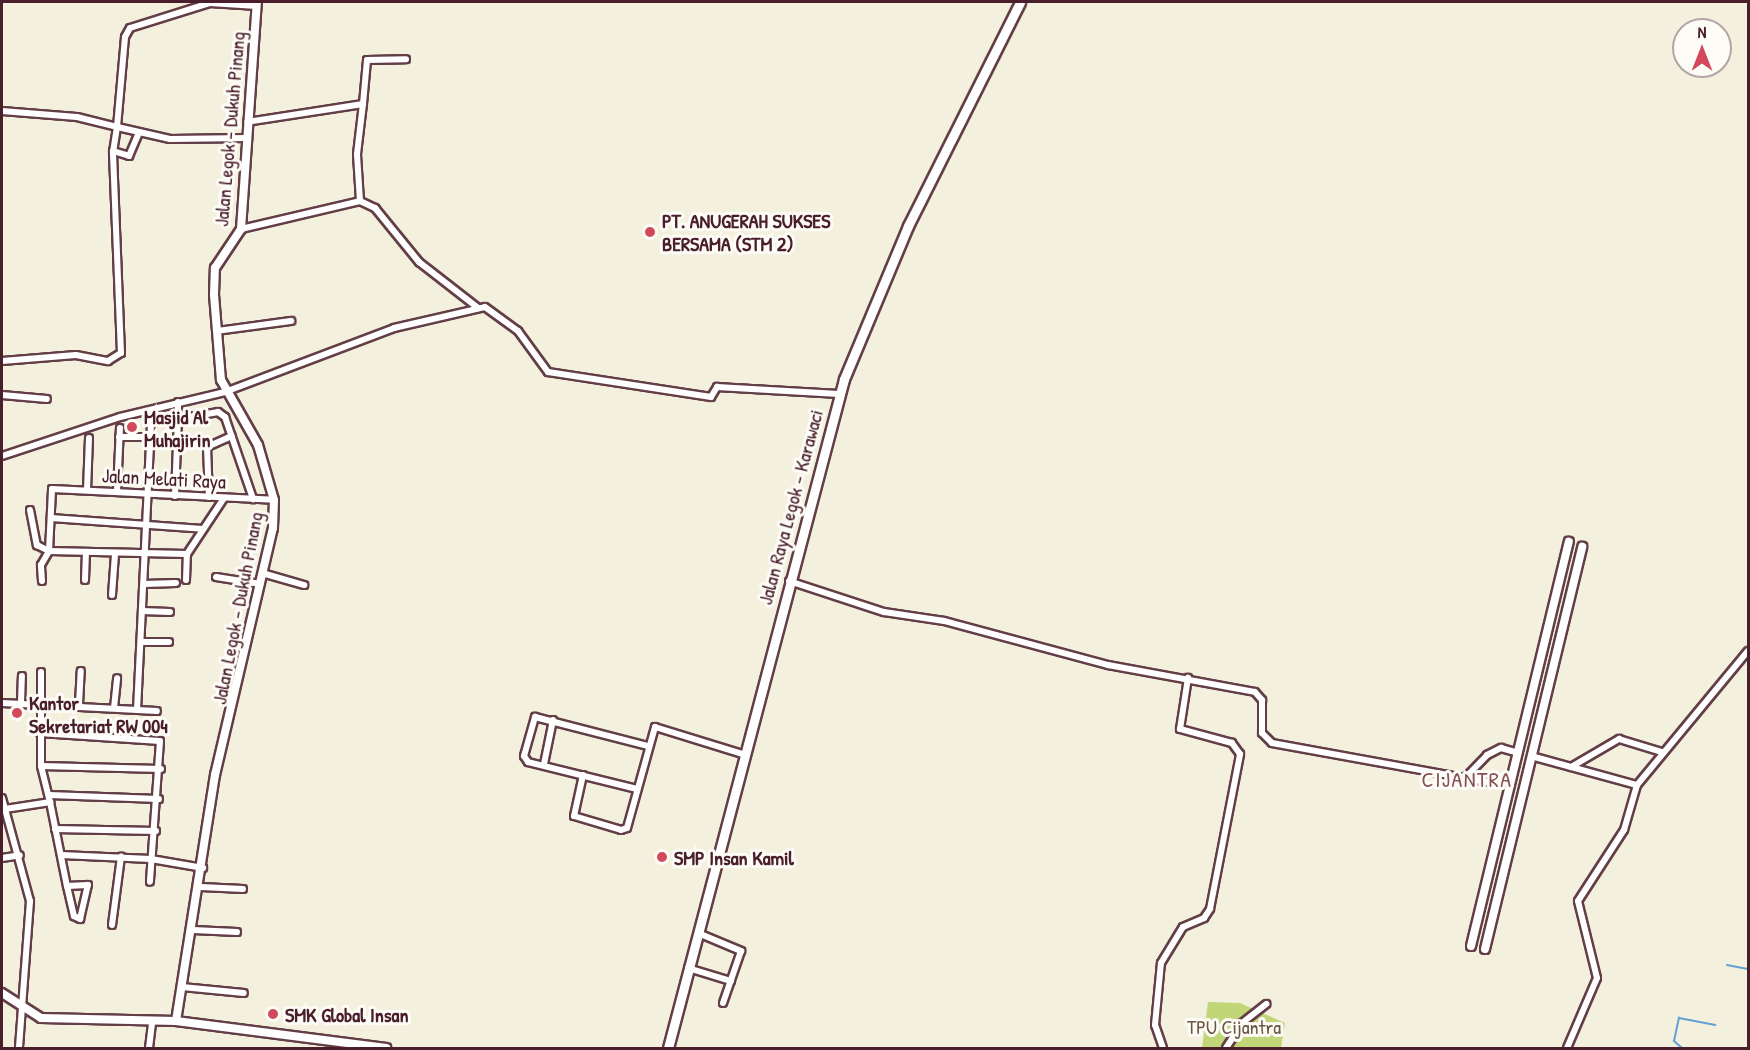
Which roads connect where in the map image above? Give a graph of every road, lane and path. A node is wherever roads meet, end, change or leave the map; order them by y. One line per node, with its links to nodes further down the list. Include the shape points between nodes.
1 (1018, 2): 18 (main road, Jalan Raya Legok - Karawaci, via 908,226)
2 (257, 4): 6 (street, Jalan Legok - Dukuh Pinang); 7 (street, via 210,3 130,28 125,37)
3 (406, 58): 4 (street, via 367,60)
4 (363, 104): 6 (street); 11 (street, via 357,154)
5 (2, 111): 7 (street, via 77,117)
6 (247, 122): 9 (street, Jalan Legok - Dukuh Pinang)
7 (117, 127): 8 (street); 10 (street)
8 (139, 133): 9 (street); 10 (street, via 133,156)
9 (248, 138): 12 (street, Jalan Legok - Dukuh Pinang)
10 (113, 151): 16 (street, via 121,353 108,361 76,355)
11 (360, 201): 12 (street); 13 (street, via 375,208 419,262)
12 (241, 229): 15 (street, Jalan Legok - Dukuh Pinang, via 215,268)
13 (478, 308): 17 (street, via 394,328); 18 (street, via 489,307 507,320 548,372 711,397 717,387)
14 (291, 321): 15 (street)
15 (217, 331): 17 (street, Jalan Legok - Dukuh Pinang)
16 (2, 361)
17 (225, 392): 21 (street); 37 (street, Jalan Legok - Dukuh Pinang, via 252,433)
18 (839, 394): 53 (main road, Jalan Raya Legok - Karawaci)
19 (2, 395): 20 (street)
20 (47, 399)
21 (178, 402): 23 (street); 29 (street)
22 (151, 419): 27 (street)
23 (178, 419): 25 (street, via 220,412); 33 (street)
24 (120, 428): 26 (street)
25 (232, 436): 34 (street, via 207,447); 36 (street)
26 (119, 437): 27 (street); 31 (street)
27 (150, 437): 32 (street)
28 (89, 438): 30 (street)
29 (2, 456)
30 (87, 490): 31 (street, Jalan Melati Raya); 39 (street, Jalan Melati Raya, via 52,489)
31 (117, 491): 32 (street, Jalan Melati Raya)
32 (147, 494): 33 (street, Jalan Melati Raya); 40 (street)
33 (175, 496): 34 (street, Jalan Melati Raya)
34 (209, 497): 35 (street, Jalan Melati Raya)
35 (224, 498): 36 (street, Jalan Melati Raya); 41 (street)
36 (253, 499): 37 (street, Jalan Melati Raya)
37 (274, 500): 49 (street, Jalan Legok - Dukuh Pinang)
38 (30, 510): 44 (street, via 37,545)
39 (51, 518): 40 (street); 44 (street)
40 (146, 525): 41 (street); 47 (street)
41 (203, 530): 48 (street)
42 (1569, 542): 70 (street)
43 (1582, 547): 71 (street)
44 (49, 551): 45 (street); 54 (street, via 40,565)
45 (86, 553): 46 (street); 51 (street)
46 (115, 554): 47 (street); 59 (street)
47 (144, 554): 48 (street); 56 (street)
48 (187, 554): 52 (street)
49 (262, 573): 57 (street, Jalan Legok - Dukuh Pinang); 58 (street)
50 (216, 577): 57 (street)
51 (85, 580)
52 (186, 580)
53 (788, 580): 69 (street, via 884,612); 84 (main road, Jalan Raya Legok - Karawaci)
54 (42, 581)
55 (176, 583): 56 (street)
56 (144, 584): 60 (street)
57 (260, 584): 108 (street, Jalan Legok - Dukuh Pinang, via 215,775)
58 (304, 585)
59 (112, 595)
60 (142, 611): 61 (street); 62 (street)
61 (170, 612)
62 (141, 642): 63 (street); 77 (street)
63 (169, 642)
64 (1749, 651): 82 (street, via 1677,741)
65 (81, 671): 75 (street)
66 (41, 672): 73 (street)
67 (22, 676): 72 (street)
68 (117, 678): 76 (street)
69 (1188, 678): 91 (street, via 1258,694 1262,734 1272,743); 134 (street, via 1180,729 1232,743 1240,754 1210,909 1204,918 1184,927 1161,963 1155,1025)
70 (1531, 698): 71 (street); 83 (street)
71 (1545, 701): 85 (street)
72 (21, 702): 73 (street); 74 (street)
73 (41, 702): 75 (street); 80 (street)
74 (2, 703)
75 (79, 704): 76 (street)
76 (114, 708): 77 (street)
77 (138, 710): 78 (street)
78 (157, 711)
79 (553, 720): 81 (street); 86 (street); 86 (street, via 534,718 524,756)
80 (40, 733): 87 (street); 89 (street, via 158,739)
81 (648, 746): 84 (street, via 659,727); 94 (street)
82 (1662, 752): 88 (street, via 1619,739); 93 (street)
83 (1518, 753): 91 (street, via 1501,748 1487,754); 101 (street)
84 (743, 754): 116 (main road, Jalan Raya Legok - Karawaci)
85 (1531, 756): 88 (street); 102 (street)
86 (544, 764): 90 (street)
87 (41, 766): 89 (street); 96 (street)
88 (1571, 767): 93 (street)
89 (161, 770): 97 (street)
90 (583, 775): 94 (street); 94 (street, via 574,816 621,830 627,828)
91 (1465, 779): 92 (street)
92 (1487, 782)
93 (1637, 785): 136 (street, via 1624,830 1578,902 1597,978)
94 (637, 789)
95 (2, 798): 98 (street)
96 (49, 798): 97 (street); 98 (street); 99 (street)
97 (159, 799): 100 (street)
98 (5, 809): 103 (street)
99 (55, 829): 100 (street); 104 (street)
100 (156, 831): 107 (street)
101 (1496, 841): 102 (street); 117 (street)
102 (1510, 845): 118 (street)
103 (20, 855): 106 (street); 126 (street, via 31,942)
104 (61, 855): 105 (street); 110 (street)
105 (121, 857): 107 (street); 113 (street)
106 (2, 858)
107 (151, 859): 108 (street); 109 (street)
108 (204, 868): 111 (street, Jalan Legok - Dukuh Pinang)
109 (150, 882)
110 (67, 885): 110 (street, via 74,916 80,919 88,885)
111 (201, 887): 112 (street); 114 (street, Jalan Legok - Dukuh Pinang)
112 (243, 889)
113 (112, 924)
114 (193, 930): 115 (street); 121 (street, Jalan Legok - Dukuh Pinang)
115 (237, 932)
116 (698, 933): 119 (main road, Jalan Raya Legok - Karawaci); 120 (street, via 739,947)
117 (1471, 946)
118 (1485, 949)
119 (687, 968): 120 (street); 133 (main road, Jalan Raya Legok - Karawaci)
120 (731, 981): 124 (street)
121 (182, 987): 123 (street); 127 (street, Jalan Legok - Dukuh Pinang)
122 (2, 993): 126 (street)
123 (244, 993)
124 (723, 1003)
125 (1266, 1004): 135 (street, via 1242,1023)
126 (23, 1009): 128 (street, via 41,1018); 130 (street)
127 (176, 1021): 128 (street); 129 (street)
128 (152, 1022): 131 (street)
129 (349, 1046): 132 (street)
130 (19, 1048)
131 (149, 1048)
132 (386, 1048)
133 (668, 1048)
134 (1163, 1048)
135 (1226, 1048)
136 (1567, 1048)

